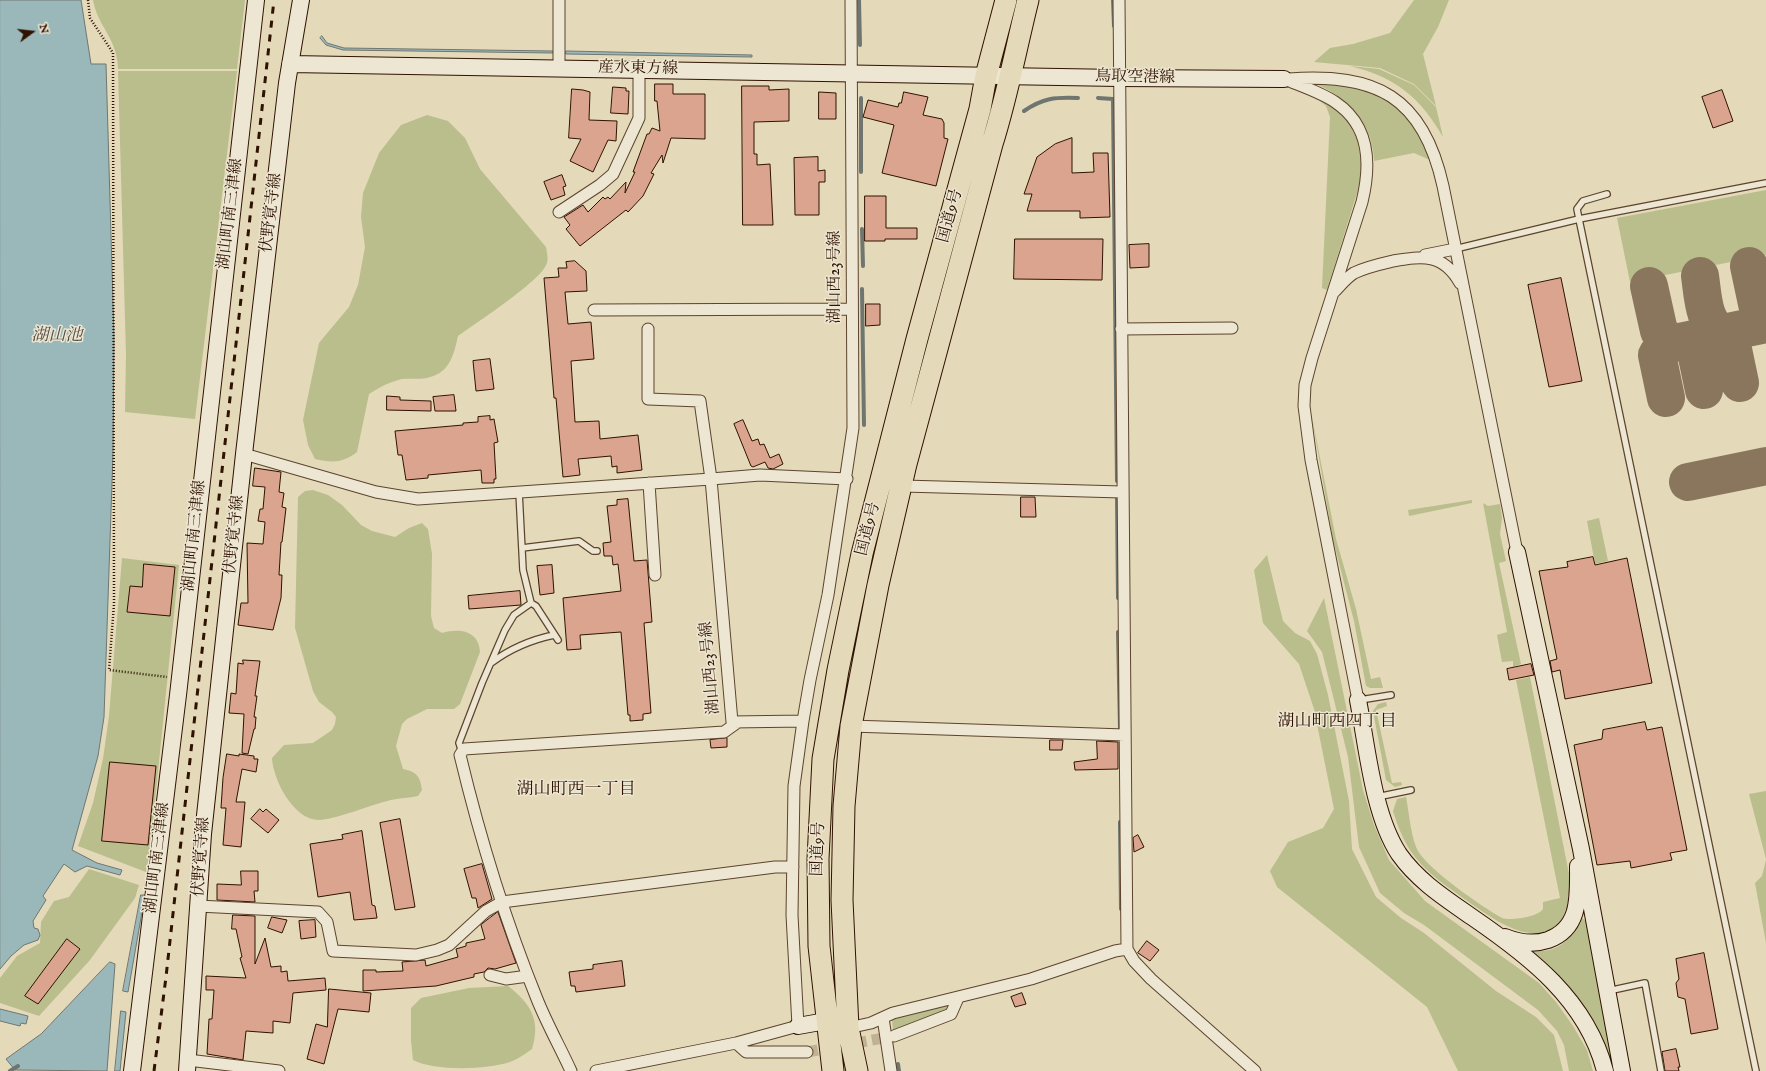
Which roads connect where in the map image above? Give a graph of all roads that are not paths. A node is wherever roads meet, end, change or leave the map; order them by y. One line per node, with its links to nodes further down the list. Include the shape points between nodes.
1 (256, 0): 71 (street, 湖山町南三津線)
2 (301, 0): 8 (street, 伏野覚寺線)
3 (559, 0): 9 (street)
4 (851, 0): 11 (street, 湖山西23号線)
5 (1006, 0): 12 (highway, 国道9号)
6 (1028, 0): 13 (highway, 国道9号)
7 (1119, 0): 14 (street)
8 (290, 64): 9 (street, 産水東方線); 29 (street, 伏野覚寺線)
9 (559, 68): 10 (street, 産水東方線)
10 (639, 69): 11 (street, 産水東方線); 18 (street, via 639,118 613,174)
11 (852, 74): 12 (street, 産水東方線); 24 (street, 湖山西23号線)
12 (986, 76): 13 (street, 鳥取空港線); 64 (highway, 国道9号, via 980,109 862,554 838,670 823,759 818,859 819,946)
13 (1009, 76): 14 (street, 鳥取空港線); 33 (highway, 国道9号, via 1004,105)
14 (1119, 78): 15 (street, 鳥取空港線); 28 (street)
15 (1284, 79): 20 (street, via 1321,77 1357,82 1382,92 1407,110 1420,125 1433,149); 23 (street, via 1317,92 1342,107 1358,127 1366,149 1366,188)
16 (1766, 183): 19 (lane)
17 (1607, 194): 19 (lane, via 1583,201 1577,210)
18 (558, 212)
19 (1579, 219): 20 (lane); 82 (lane)
20 (1456, 249): 21 (street); 22 (street)
21 (1418, 257): 22 (street, via 1447,265); 23 (street, via 1379,264 1353,274)
22 (1464, 290): 38 (street)
23 (1332, 294): 45 (street, via 1305,385 1304,411 1311,460)
24 (852, 308): 25 (street); 30 (street, 湖山西23号線, via 853,428)
25 (594, 310)
26 (1232, 328): 28 (street)
27 (648, 329): 31 (street, via 648,399 700,401)
28 (1121, 329): 35 (street)
29 (244, 454): 34 (street, via 376,492 418,499); 56 (street, 伏野覚寺線, via 203,834)
30 (847, 478): 31 (street, via 760,475); 46 (street, 湖山西23号線, via 828,595)
31 (711, 479): 32 (street); 47 (street, 湖山西23号線, via 732,722)
32 (649, 483): 34 (street); 39 (street)
33 (902, 486): 35 (street); 48 (highway, 国道9号, via 878,585)
34 (519, 492): 36 (lane)
35 (1122, 492): 49 (street)
36 (522, 548): 37 (lane, via 578,541); 40 (lane)
37 (597, 551)
38 (1517, 552): 53 (street)
39 (655, 575)
40 (531, 603): 41 (lane, via 536,606); 43 (lane, via 514,615)
41 (554, 635): 42 (lane); 43 (lane, via 534,639 515,647)
42 (558, 640)
43 (490, 663): 50 (lane, via 459,743)
44 (1391, 695): 45 (lane)
45 (1358, 700): 52 (street)
46 (803, 721): 47 (street, 湖山西23号線); 54 (street, via 794,786)
47 (738, 722): 50 (street, via 724,732 464,749)
48 (851, 726): 49 (street); 66 (highway, 国道9号, via 844,806 842,900)
49 (1125, 735): 58 (street)
50 (462, 752): 55 (street, via 460,755 466,779)
51 (1411, 790): 52 (lane)
52 (1377, 797): 57 (street, via 1391,839 1411,869 1434,890)
53 (1575, 818): 57 (street, via 1577,895 1575,913 1569,926 1555,937 1530,944); 61 (street)
54 (793, 867): 55 (street, via 767,868); 65 (street, via 792,915)
55 (502, 902): 56 (street, via 486,911 449,945 416,955 333,951 328,922 318,912); 60 (street)
56 (198, 906): 70 (street, 伏野覚寺線)
57 (1493, 932): 79 (street, via 1542,970 1568,997 1588,1029)
58 (1127, 949): 62 (street, via 1031,979); 78 (street, via 1134,961 1151,979)
59 (490, 975): 60 (street, via 506,979)
60 (528, 976): 73 (street, via 552,1034)
61 (1607, 991): 80 (street); 81 (lane, via 1646,983)
62 (958, 998): 63 (street, via 893,1013); 67 (street, via 951,1014)
63 (883, 1018): 66 (street); 77 (street)
64 (826, 1021): 65 (street); 75 (highway, 国道9号)
65 (798, 1026): 68 (street)
66 (848, 1028): 76 (highway, 国道9号)
67 (894, 1036)
68 (736, 1043): 69 (street, via 746,1052); 74 (street)
69 (807, 1052)
70 (188, 1066): 72 (street)
71 (132, 1071)
72 (279, 1071)
73 (571, 1071)
74 (596, 1071)
75 (833, 1071)
76 (857, 1071)
77 (891, 1071)
78 (1255, 1071)
79 (1604, 1071)
80 (1622, 1071)
81 (1661, 1071)
82 (1756, 1071)

